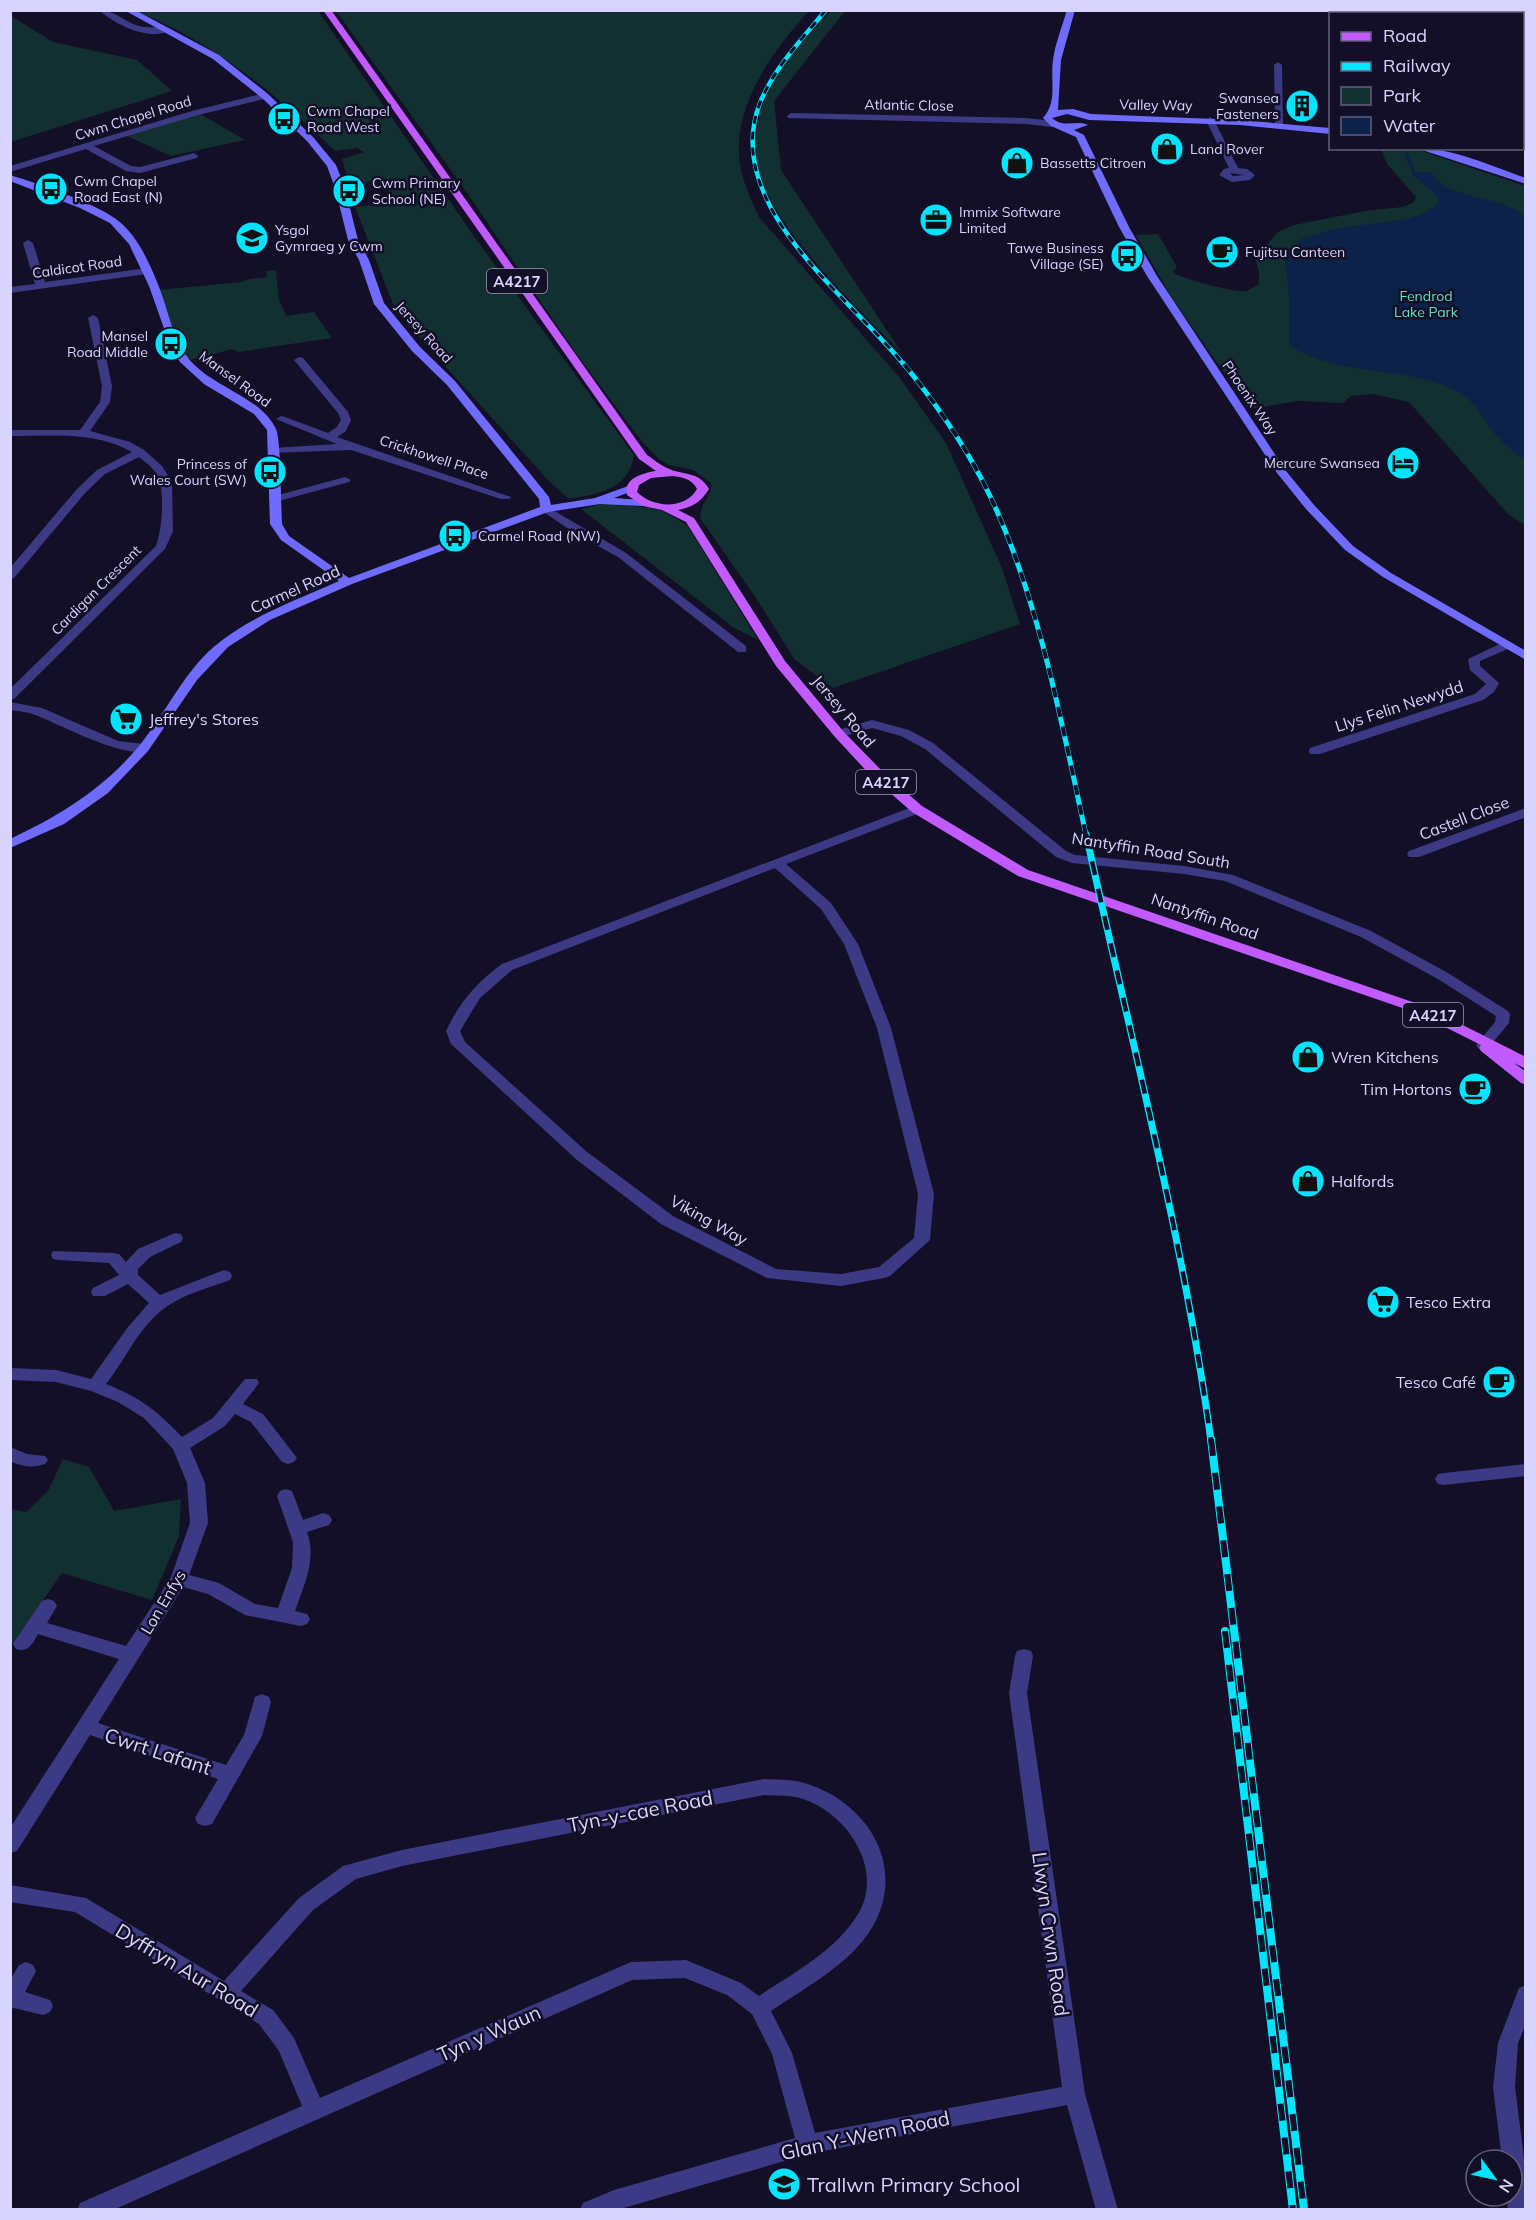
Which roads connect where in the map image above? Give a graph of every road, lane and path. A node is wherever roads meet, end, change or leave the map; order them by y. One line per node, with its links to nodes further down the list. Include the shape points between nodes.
1 (103, 10): 5 (street, via 148,31)
2 (128, 10): 5 (street, Jersey Road)
3 (327, 10): 39 (main road, A4217)
4 (1071, 10): 8 (street, via 1057,60)
5 (167, 30): 7 (street, Jersey Road, via 216,57)
6 (1278, 65): 14 (street)
7 (265, 96): 17 (street, Cwm Chapel Road); 50 (street, Jersey Road, via 331,163 353,240 379,304 484,424 544,499)
8 (1056, 103): 9 (street); 11 (street)
9 (1075, 112): 11 (street); 13 (street)
10 (790, 116): 11 (street, Atlantic Close)
11 (1053, 120): 13 (street); 16 (street)
12 (1210, 120): 13 (street, Valley Way); 14 (street, Valley Way); 22 (street)
13 (1086, 121): 16 (street)
14 (1279, 124): 15 (street, Valley Way)
15 (1329, 131)
16 (1080, 135): 54 (street, Phoenix Way, via 1152,276 1300,496 1328,528 1370,563)
17 (87, 146): 20 (street, Cwm Chapel Road); 21 (street, via 129,169)
18 (1426, 150): 25 (street)
19 (194, 156): 21 (street)
20 (10, 169)
21 (140, 170): 24 (street)
22 (1235, 170)
23 (10, 178): 27 (street, Mansel Road, via 113,221 133,243)
24 (155, 181)
25 (1526, 181)
26 (28, 243): 28 (street)
27 (147, 271): 28 (street, Caldicot Road); 37 (street, Mansel Road, via 184,360 208,382 258,412 272,430)
28 (41, 286): 29 (street, Caldicot Road)
29 (10, 290)
30 (93, 318): 34 (street, via 107,386 105,402)
31 (299, 360): 35 (street, via 343,412 346,420 342,429)
32 (281, 418): 35 (street, Crickhowell Place)
33 (10, 433): 34 (street, Cardigan Crescent)
34 (83, 433): 38 (street, Cardigan Crescent, via 126,444)
35 (329, 437): 36 (street, Crickhowell Place)
36 (354, 447): 37 (street, Crickhowell Place); 44 (street, Crickhowell Place)
37 (273, 451): 45 (street, Mansel Road)
38 (140, 452): 52 (street, via 100,472); 57 (street, Cardigan Crescent, via 157,466 166,482 167,531 161,547)
39 (643, 457): 40 (main road, A4217); 41 (main road)
40 (667, 472): 41 (main road); 46 (main road, via 688,476 701,484 703,489)
41 (642, 477): 42 (main road)
42 (631, 488): 47 (street, Carmel Road); 48 (main road)
43 (344, 494): 45 (street, via 340,481)
44 (504, 497)
45 (275, 499): 53 (street, Mansel Road, via 276,524 285,538)
46 (696, 499): 49 (main road); 51 (main road)
47 (597, 501): 48 (street, Carmel Road); 50 (street, Carmel Road)
48 (642, 503): 49 (main road)
49 (663, 507): 51 (main road)
50 (546, 508): 53 (street, Carmel Road); 55 (street, Jersey Road, via 622,555)
51 (690, 520): 59 (main road, Jersey Road / A4217, via 780,663)
52 (10, 576)
53 (348, 582): 60 (street, Carmel Road, via 266,617 224,644 194,677)
54 (1506, 645): 56 (street, Phoenix Way); 61 (street, Llys Felin Newydd, via 1474,659 1474,667 1493,683 1479,697)
55 (742, 649)
56 (1526, 656)
57 (10, 696)
58 (10, 706): 60 (street, via 38,711 115,745)
59 (839, 734): 62 (main road, Jersey Road / A4217); 68 (street, Nantyffin Road South, via 872,724 905,732 929,747 1060,854 1072,859 1228,878 1366,934 1443,975 1503,1014 1502,1023)
60 (144, 748): 64 (street, Carmel Road, via 94,797 59,821)
61 (1315, 752)
62 (917, 809): 66 (street, Viking Way); 67 (main road, Jersey Road / A4217)
63 (1526, 812): 65 (street, Castell Close)
64 (10, 844)
65 (1414, 854)
66 (777, 863): 66 (street, Viking Way, via 507,967 470,999 453,1032 458,1044 582,1156 667,1220 773,1274 841,1280 884,1272 922,1240 926,1194 884,1028 851,944 826,906)
67 (1023, 873): 68 (main road, Nantyffin Road / A4217, via 1376,994)
68 (1485, 1043): 69 (main road, Nantyffin Road / A4217); 70 (main road, Nantyffin Road / A4217)
69 (1526, 1065)
70 (1526, 1080)
71 (176, 1238): 74 (street, via 136,1259)
72 (59, 1255): 74 (street, via 113,1258)
73 (224, 1276): 76 (street)
74 (130, 1277): 75 (street); 76 (street)
75 (99, 1292)
76 (159, 1303): 79 (street)
77 (12, 1379): 79 (street, Lon Enfys, via 56,1376)
78 (251, 1383): 80 (street)
79 (94, 1386): 81 (street, Lon Enfys, via 150,1414)
80 (233, 1406): 81 (street, via 212,1427); 83 (street, via 257,1418)
81 (180, 1446): 90 (street, Lon Enfys, via 196,1483 199,1523)
82 (10, 1453): 84 (street, via 25,1461)
83 (288, 1458)
84 (39, 1460)
85 (1526, 1470): 86 (street)
86 (1444, 1479)
87 (286, 1496): 89 (street)
88 (322, 1520): 89 (street)
89 (298, 1528): 90 (street, via 301,1568 293,1617 251,1610 213,1588)
90 (180, 1579): 94 (street, Lon Enfys)
91 (48, 1606): 92 (street)
92 (34, 1626): 93 (street); 94 (street)
93 (22, 1644)
94 (131, 1655): 97 (street, Lon Enfys)
95 (1024, 1656): 108 (street, Llwyn Crwn Road, via 1018,1693)
96 (262, 1702): 98 (street, Cwrt Lafant, via 254,1736)
97 (85, 1726): 98 (street, Cwrt Lafant); 100 (street, Lon Enfys)
98 (231, 1775): 99 (street, Cwrt Lafant)
99 (205, 1818)
100 (13, 1836)
101 (10, 1893): 103 (street, Dyffryn Aur Road, via 79,1904)
102 (26, 1971): 105 (street)
103 (226, 1994): 107 (street, Tyn-y-cae Road, via 306,1904 350,1872 402,1858 764,1786 800,1790 840,1810 858,1828 872,1852 879,1878 876,1899 866,1921 844,1946); 109 (street, Dyffryn Aur Road, via 266,2018 287,2045)
104 (1526, 1994): 114 (street, via 1508,2043 1504,2087)
105 (11, 1999): 106 (street)
106 (43, 2006)
107 (759, 2008): 109 (street, Tyn y Waun, via 734,1989 686,1969 631,1971); 110 (street, Tyn y Waun, via 782,2053)
108 (1074, 2094): 110 (street, Glan Y-Wern Road); 113 (street, Llwyn Crwn Road)
109 (314, 2109): 111 (street, Tyn y Waun)
110 (808, 2144): 112 (street, Glan Y-Wern Road, via 610,2201)
111 (88, 2210)
112 (591, 2210)
113 (1107, 2210)
114 (1519, 2210)

